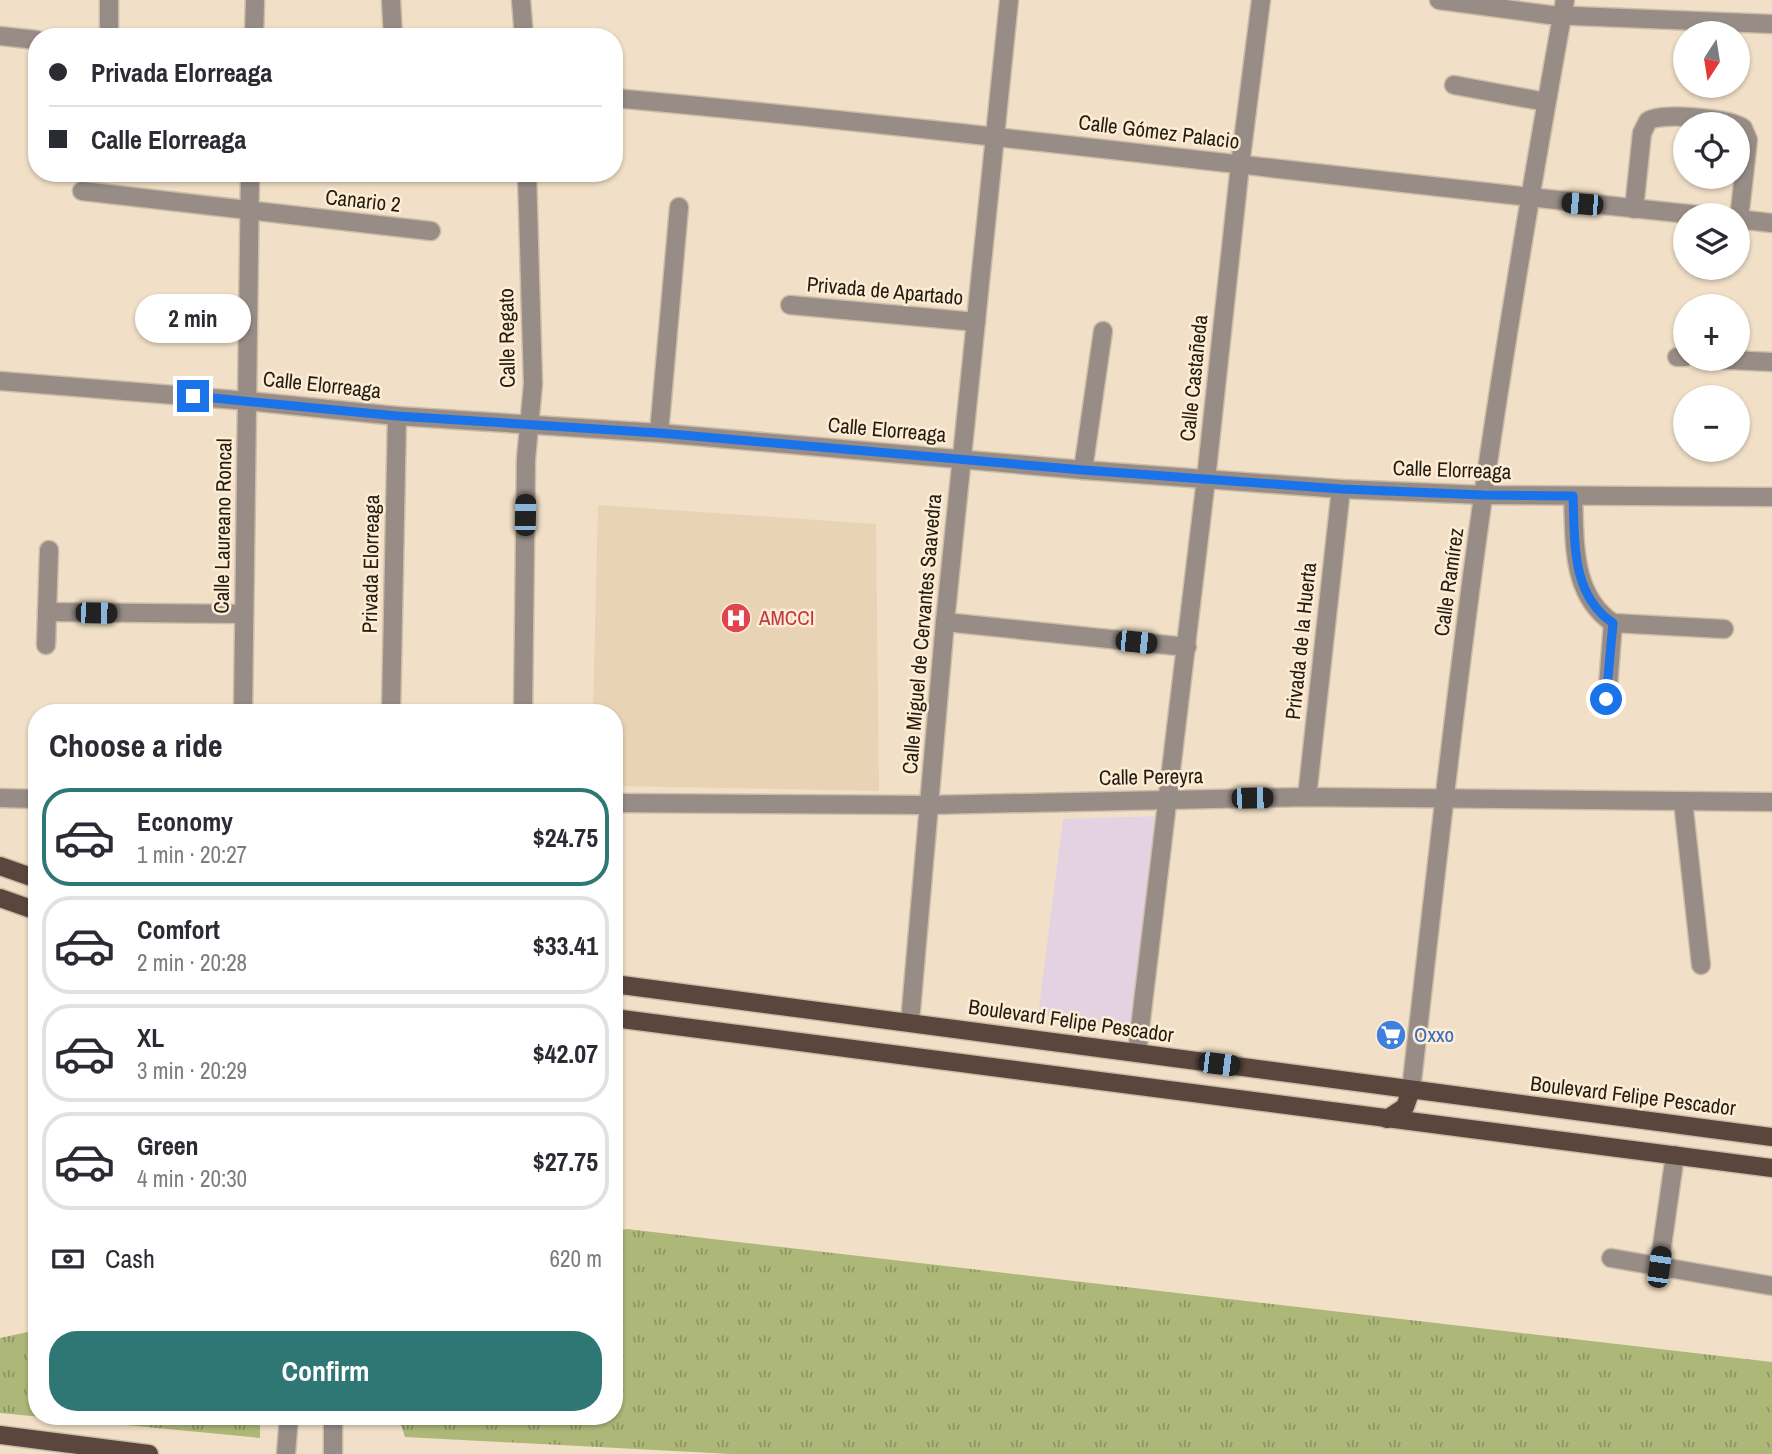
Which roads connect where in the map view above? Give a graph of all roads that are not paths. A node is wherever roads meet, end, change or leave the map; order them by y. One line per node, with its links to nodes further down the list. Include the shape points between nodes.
1 (109, 0): 10 (street)
2 (254, 0): 11 (street)
3 (391, 0): 12 (street)
4 (522, 0): 13 (street)
5 (1009, 0): 19 (street, Calle Miguel de Cervantes Saavedra)
6 (1261, 0): 20 (street, Calle Castañeda)
7 (1439, 0): 8 (street)
8 (1564, 8): 9 (street); 18 (street, Calle Ramírez)
9 (1772, 24)
10 (109, 28)
11 (254, 28)
12 (393, 28)
13 (524, 28)
14 (0, 36): 15 (street)
15 (28, 39)
16 (1454, 85): 18 (street)
17 (623, 99): 19 (street, Calle Gómez Palacio)
18 (1546, 102): 24 (street, Calle Ramírez)
19 (995, 137): 20 (street, Calle Gómez Palacio); 34 (street, Calle Miguel de Cervantes Saavedra)
20 (1240, 165): 24 (street, Calle Gómez Palacio); 45 (street, Calle Castañeda)
21 (250, 182): 28 (street, Calle Laureano Roncal)
22 (527, 182): 41 (street, Calle Regato, via 533,361)
23 (82, 191): 28 (street, Canario 2)
24 (1531, 198): 27 (street, Calle Gómez Palacio); 47 (street, Calle Ramírez)
25 (1740, 203): 27 (street, via 1748,140 1743,128 1730,121 1662,116 1648,121 1642,133)
26 (679, 207): 42 (street)
27 (1634, 209): 29 (street, Calle Gómez Palacio)
28 (249, 211): 32 (street, Canario 2); 39 (street, Calle Laureano Roncal)
29 (1673, 213)
30 (1750, 220): 31 (street)
31 (1772, 223)
32 (431, 231)
33 (790, 305): 34 (street, Privada de Apartado)
34 (976, 322): 43 (street, Calle Miguel de Cervantes Saavedra)
35 (1103, 331): 44 (street)
36 (1750, 361): 37 (street)
37 (1772, 362)
38 (0, 381): 39 (street, Calle Elorreaga)
39 (248, 401): 40 (street, Calle Elorreaga); 52 (street, Calle Laureano Roncal)
40 (397, 416): 41 (street, Calle Elorreaga); 60 (street, Privada Elorreaga)
41 (528, 425): 42 (street, Calle Elorreaga); 61 (street, Calle Regato)
42 (659, 433): 43 (street, Calle Elorreaga)
43 (962, 459): 44 (street, Calle Elorreaga); 53 (street, Calle Miguel de Cervantes Saavedra)
44 (1083, 470): 45 (street, Calle Elorreaga)
45 (1206, 479): 46 (street, Calle Elorreaga); 57 (street, Calle Castañeda)
46 (1341, 489): 47 (street, Calle Elorreaga); 62 (street, Privada de la Huerta)
47 (1483, 495): 48 (street, Calle Elorreaga); 65 (street, Calle Ramírez)
48 (1573, 496): 49 (street, Calle Elorreaga); 54 (street, via 1578,570 1591,602)
49 (1772, 497)
50 (49, 550): 51 (street)
51 (47, 612): 52 (street); 56 (street)
52 (244, 614): 59 (street, Calle Laureano Roncal)
53 (945, 622): 57 (street); 70 (street, Calle Miguel de Cervantes Saavedra)
54 (1613, 623): 55 (street); 58 (street)
55 (1724, 629)
56 (46, 645)
57 (1187, 647): 66 (street, Calle Castañeda)
58 (1606, 699)
59 (243, 704)
60 (391, 704)
61 (523, 704)
62 (1307, 797): 65 (street, Calle Pereyra); 66 (street, Calle Pereyra)
63 (0, 799): 64 (street)
64 (28, 799)
65 (1443, 799): 67 (street, Calle Pereyra); 80 (street, Calle Ramírez)
66 (1169, 800): 70 (street, Calle Pereyra); 79 (street, Calle Castañeda)
67 (1683, 801): 68 (street, Calle Pereyra); 75 (street)
68 (1772, 802)
69 (623, 803): 70 (street, Calle Pereyra)
70 (929, 805): 78 (street, Calle Miguel de Cervantes Saavedra)
71 (0, 866): 72 (main road)
72 (28, 876)
73 (0, 898): 74 (main road)
74 (28, 908)
75 (1701, 965)
76 (623, 985): 78 (main road, Boulevard Felipe Pescador)
77 (623, 1019): 81 (main road)
78 (910, 1022): 79 (main road, Boulevard Felipe Pescador)
79 (1138, 1053): 80 (main road, Boulevard Felipe Pescador)
80 (1410, 1090): 81 (main road, via 1405,1107); 82 (main road, Boulevard Felipe Pescador)
81 (1387, 1119): 83 (main road)
82 (1772, 1138)
83 (1675, 1155): 84 (main road); 86 (street)
84 (1772, 1168)
85 (1611, 1258): 86 (street)
86 (1659, 1267): 87 (street)
87 (1772, 1286)
88 (288, 1425): 92 (street)
89 (333, 1425): 93 (street)
90 (0, 1435): 91 (main road)
91 (149, 1454)
92 (286, 1454)
93 (334, 1454)

